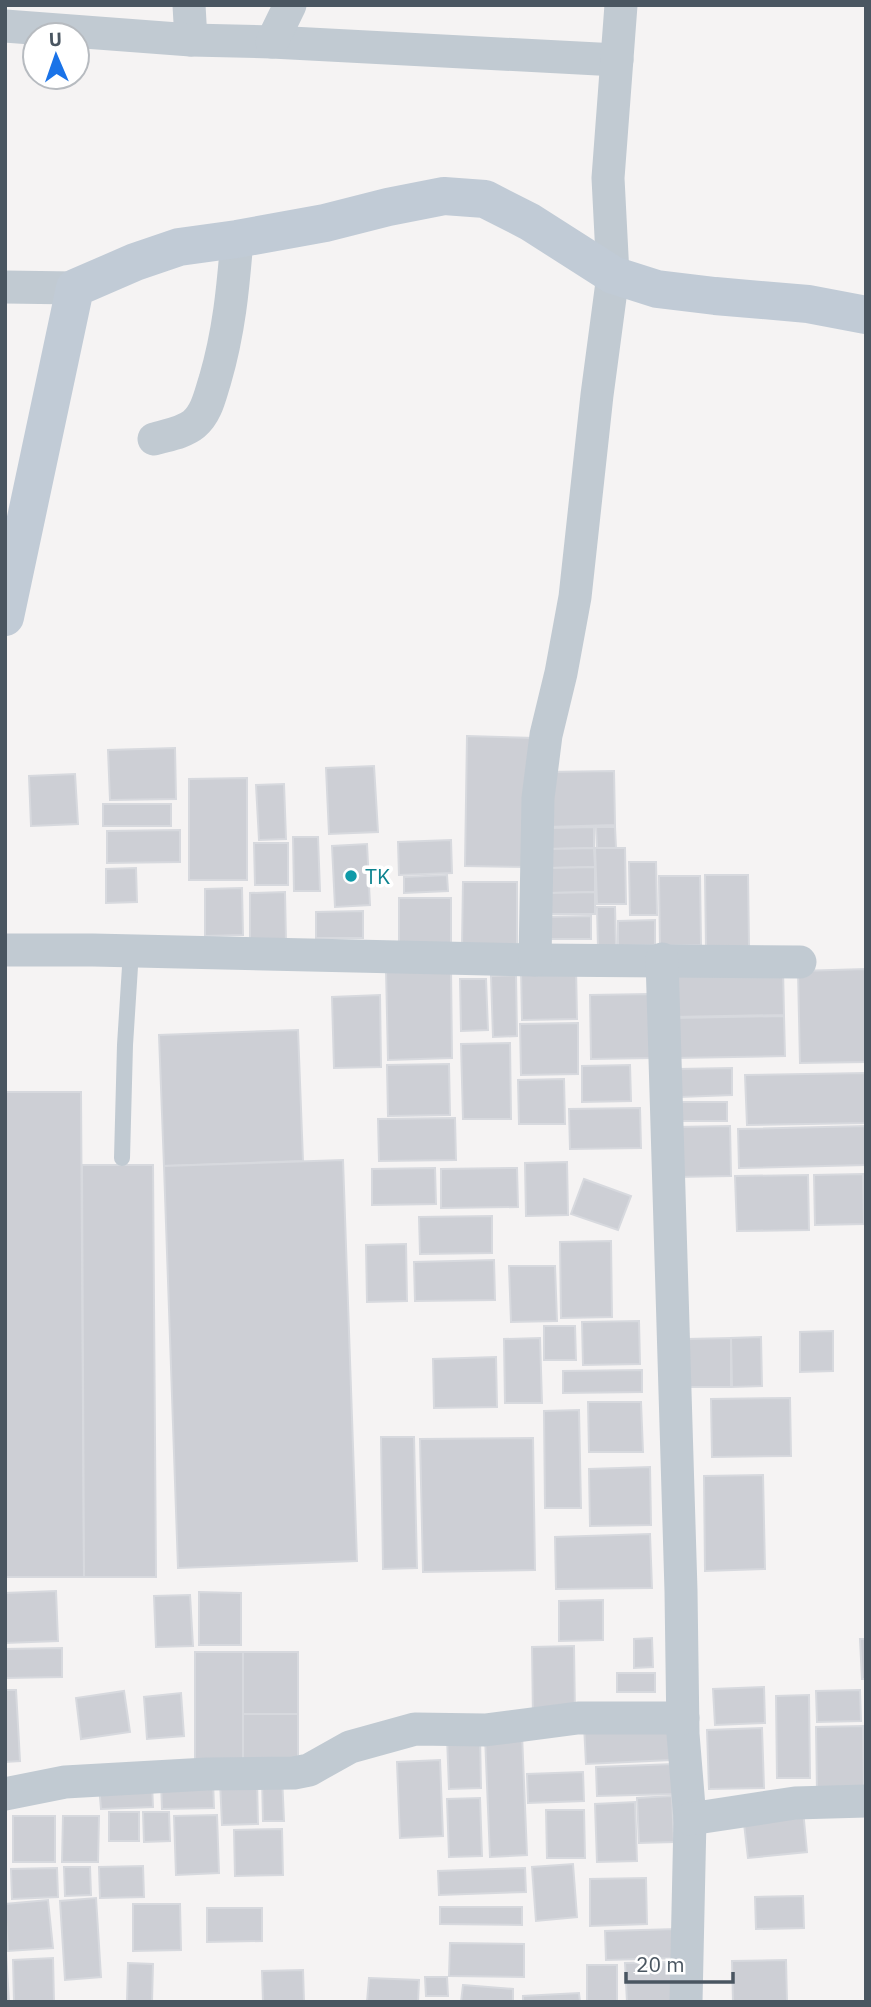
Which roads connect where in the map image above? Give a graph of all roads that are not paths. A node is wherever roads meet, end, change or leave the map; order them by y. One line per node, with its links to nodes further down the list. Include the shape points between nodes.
1 (189, 5): 5 (street)
2 (290, 5): 6 (street)
3 (621, 5): 7 (street)
4 (5, 26): 5 (street)
5 (191, 40): 6 (street)
6 (272, 42): 7 (street)
7 (617, 60): 9 (street, via 608,178)
8 (237, 239): 9 (street, via 444,196 485,199); 11 (street, via 179,247); 13 (street, via 232,310 208,404 183,431)
9 (613, 275): 12 (street, via 657,289 808,304); 17 (street, via 575,597 540,785)
10 (5, 287): 11 (street)
11 (75, 288): 14 (street)
12 (866, 315)
13 (153, 439)
14 (5, 617)
15 (5, 950): 16 (street)
16 (131, 951): 17 (street); 20 (lane)
17 (535, 960): 18 (street)
18 (662, 960): 19 (street); 21 (street)
19 (800, 962)
20 (122, 1158)
21 (683, 1717): 22 (street, via 578,1718 485,1730 415,1729 350,1747 309,1770 294,1773 65,1782); 24 (street)
22 (5, 1794)
23 (866, 1801): 24 (street, via 795,1803)
24 (690, 1819): 25 (street)
25 (686, 2002)

